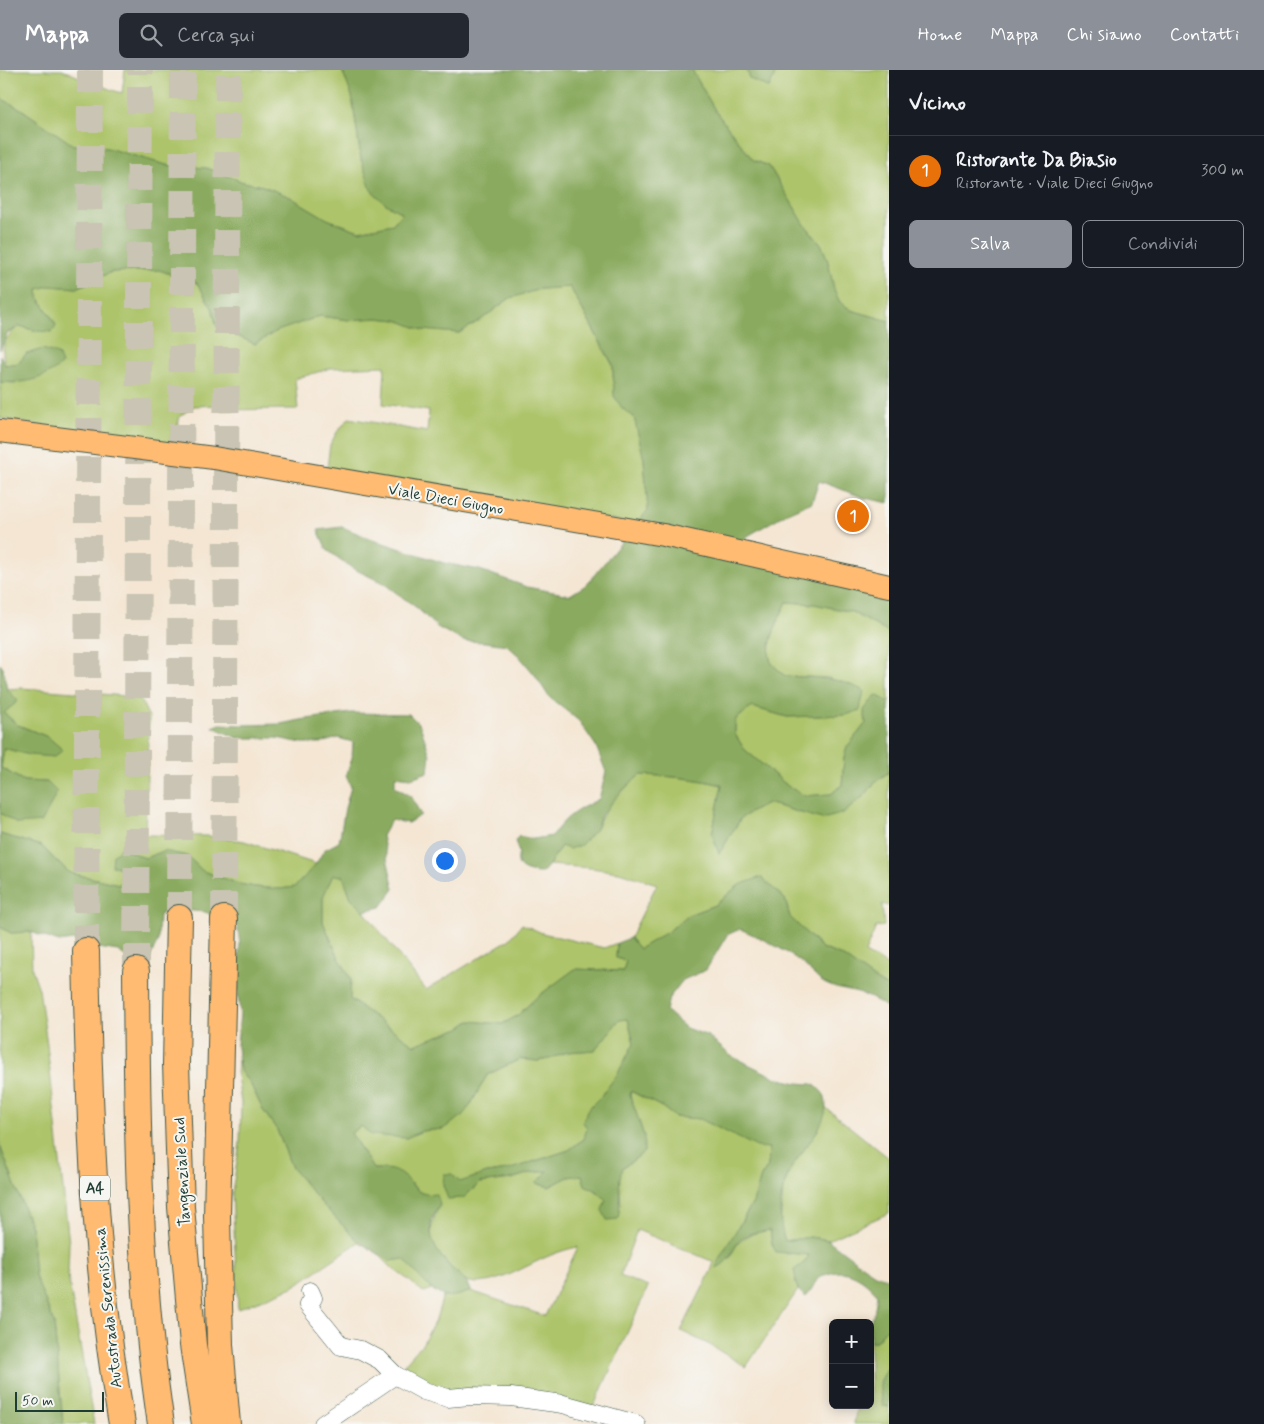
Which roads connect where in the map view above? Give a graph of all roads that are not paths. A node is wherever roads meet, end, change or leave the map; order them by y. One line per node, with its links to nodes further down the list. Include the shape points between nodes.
1 (0, 431): 2 (main road, Viale Dieci Giugno, via 214,458 663,535)
2 (889, 586)
3 (179, 918): 11 (highway, Tangenziale Sud, via 176,1064 181,1207 193,1345)
4 (224, 919): 12 (highway, Tangenziale Sud, via 217,1216 220,1346)
5 (86, 951): 9 (highway, Autostrada Serenissima / A4, via 89,1090 96,1202 104,1295)
6 (136, 971): 10 (highway, via 140,1212)
7 (310, 1291): 8 (street, via 313,1298 308,1305 341,1346 361,1350 380,1360)
8 (395, 1375): 13 (street); 14 (street, via 424,1391 448,1398 511,1397 563,1404)
9 (122, 1424)
10 (160, 1424)
11 (204, 1424)
12 (227, 1424)
13 (323, 1424)
14 (636, 1424)

